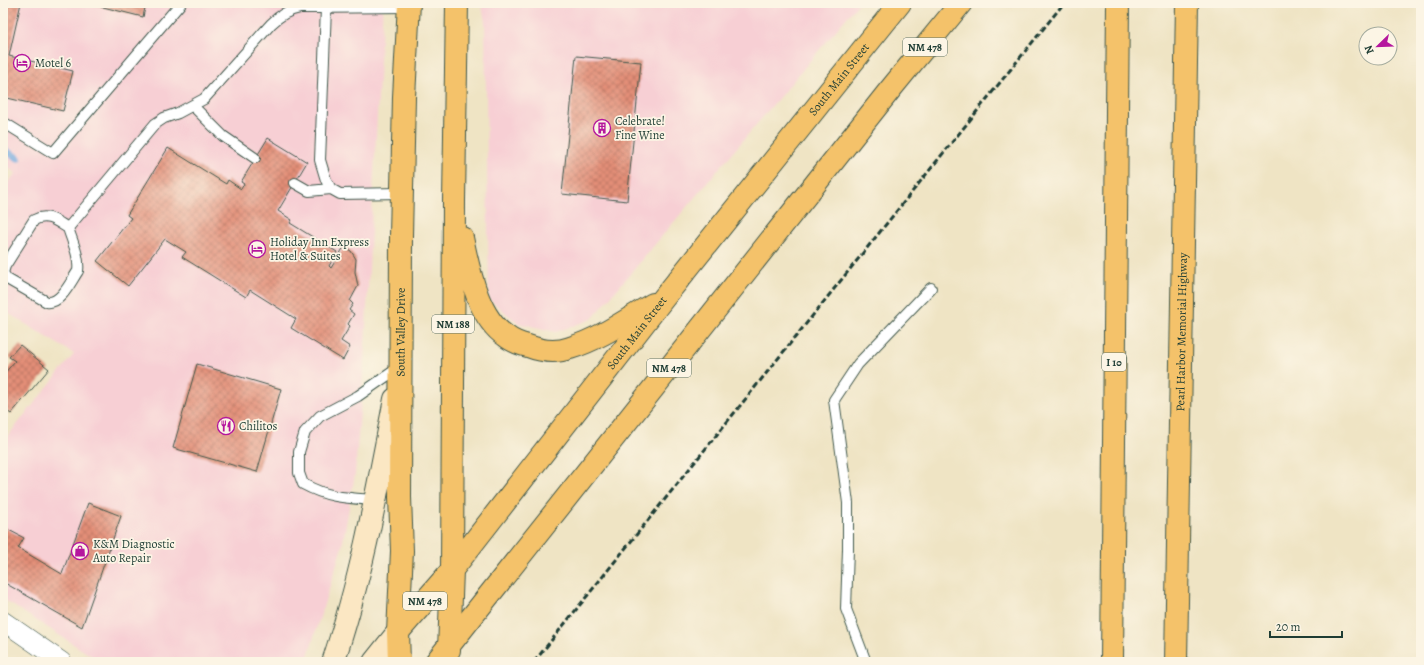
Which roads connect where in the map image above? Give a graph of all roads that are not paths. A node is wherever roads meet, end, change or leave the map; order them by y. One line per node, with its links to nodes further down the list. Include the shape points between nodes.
1 (180, 3): 10 (lane, via 53,153)
2 (457, 3): 15 (main road, NM 188)
3 (900, 3): 18 (main road, South Main Street / NM 478)
4 (961, 3): 24 (main road, NM 478, via 884,97)
5 (1118, 3): 30 (main road, I 10)
6 (1187, 3): 31 (main road, Pearl Harbor Memorial Highway)
7 (408, 5): 8 (lane); 14 (main road, South Valley Drive)
8 (326, 8): 9 (lane, via 300,8 281,14 204,99); 13 (lane, via 320,160)
9 (193, 106): 11 (lane, via 223,136); 16 (lane, via 155,124)
10 (3, 122)
11 (255, 158)
12 (295, 183): 13 (lane, via 309,191)
13 (331, 188): 14 (lane, via 340,194)
14 (402, 193): 19 (main road, South Valley Drive)
15 (454, 201): 18 (main road, via 472,277 486,314 495,327 518,343 543,350 568,349 596,337); 21 (main road, NM 188)
16 (68, 228): 16 (lane, via 48,217 34,220 4,266 3,273 7,279 47,302 58,300 78,271 78,261)
17 (931, 288): 29 (lane, via 858,364 834,400 848,503 846,609)
18 (663, 299): 21 (main road, South Main Street / NM 478)
19 (401, 366): 20 (main road); 20 (lane, via 358,396 320,416 306,432 299,452 299,473 303,484 317,492 341,498); 23 (main road, South Valley Drive, via 402,551)
20 (374, 500): 26 (main road, via 356,585)
21 (452, 570): 23 (main road, South Main Street / NM 478); 24 (main road, NM 188)
22 (3, 621): 25 (street)
23 (398, 632): 27 (main road, South Main Street / NM 478); 28 (main road, South Valley Drive)
24 (445, 657)
25 (62, 662)
26 (333, 662)
27 (374, 662)
28 (399, 662)
29 (866, 662)
30 (1112, 662)
31 (1176, 662)

